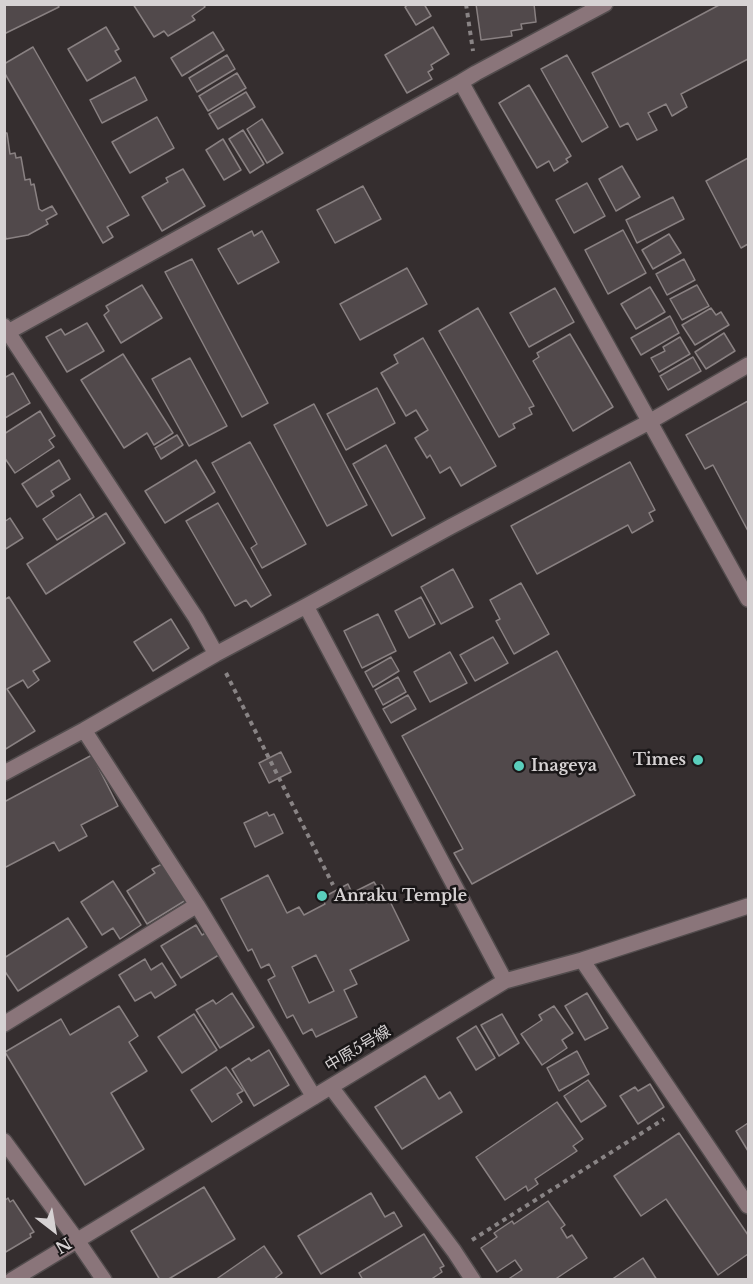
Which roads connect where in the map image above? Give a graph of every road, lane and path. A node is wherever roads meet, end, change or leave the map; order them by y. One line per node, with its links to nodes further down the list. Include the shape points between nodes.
1 (466, 4): 3 (path)
2 (599, 6): 3 (street)
3 (476, 73): 4 (street)
4 (461, 82): 5 (street); 7 (street)
5 (6, 331): 10 (street)
6 (748, 365): 7 (street)
7 (649, 422): 8 (street); 9 (street)
8 (748, 599)
9 (306, 606): 10 (street); 17 (street)
10 (216, 654): 11 (street); 13 (path)
11 (84, 730): 12 (street); 14 (street)
12 (4, 773)
13 (333, 885)
14 (198, 906): 18 (street); 20 (street)
15 (748, 906): 16 (street, 中原5号線)
16 (582, 960): 17 (street, 中原5号線); 21 (street)
17 (505, 981): 19 (street, 中原5号線)
18 (4, 1024)
19 (331, 1087): 20 (street, 中原5号線); 25 (street)
20 (314, 1097): 24 (street, 中原5号線)
21 (682, 1108): 23 (street); 25 (path)
22 (4, 1141): 24 (street)
23 (748, 1206)
24 (76, 1239): 26 (street, 中原5号線); 27 (street)
25 (454, 1251): 28 (street)
26 (12, 1280)
27 (104, 1280)
28 (473, 1280)

